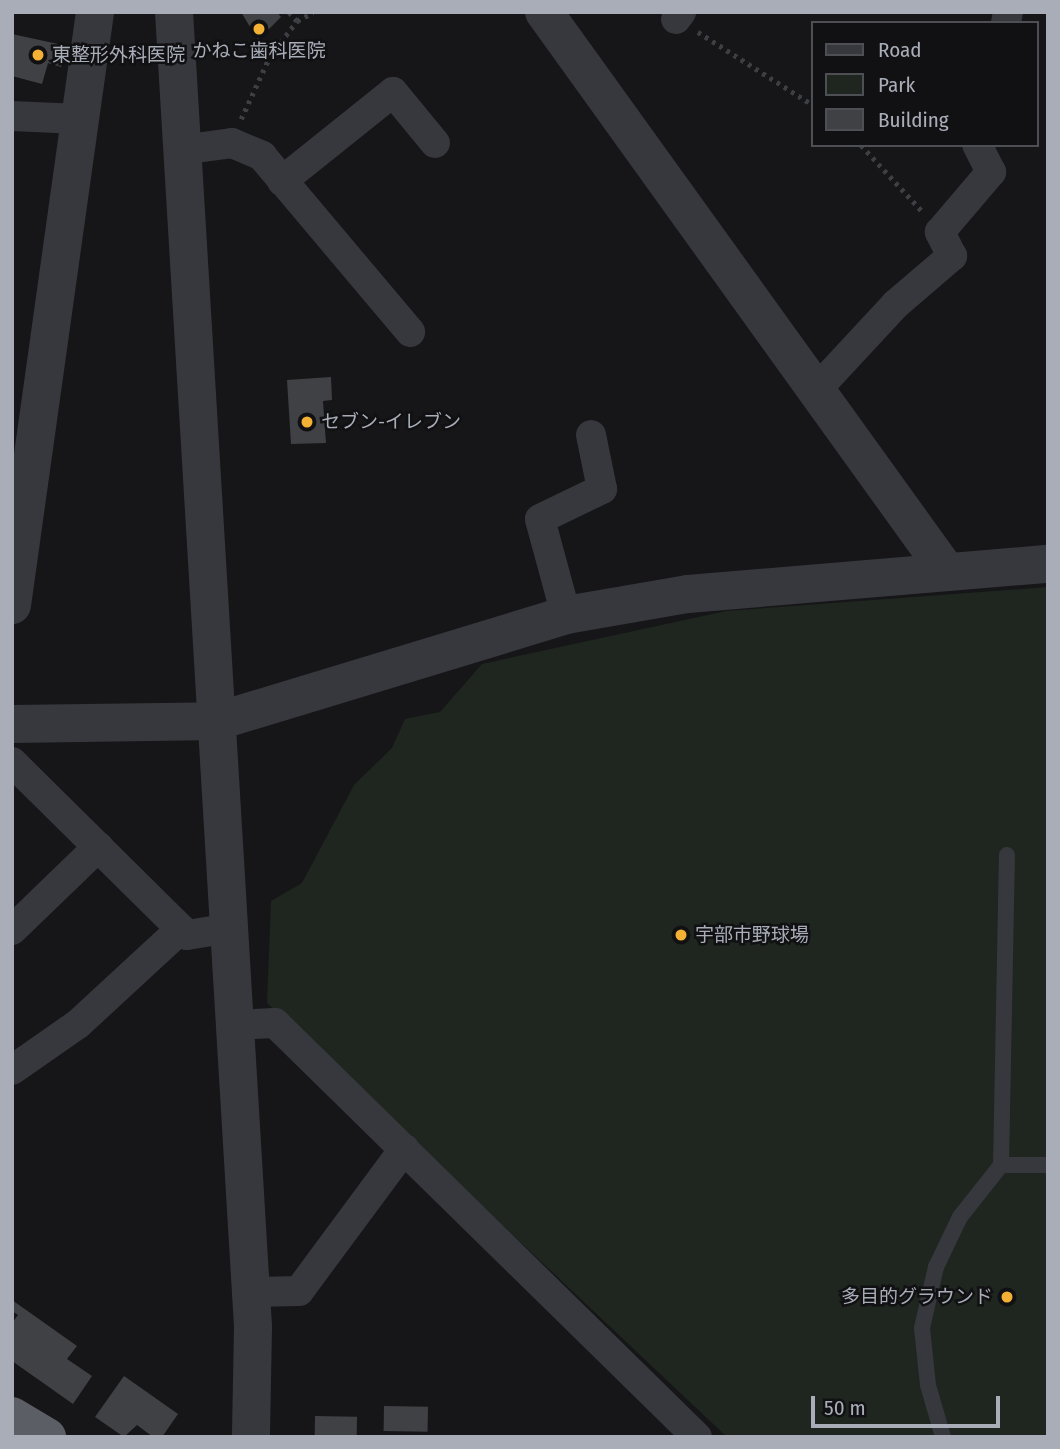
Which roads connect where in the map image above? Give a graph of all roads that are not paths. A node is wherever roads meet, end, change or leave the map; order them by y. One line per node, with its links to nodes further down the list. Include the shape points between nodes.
1 (95, 12): 5 (street)
2 (174, 12): 8 (street)
3 (544, 12): 11 (street)
4 (12, 116): 5 (street)
5 (79, 119): 15 (street)
6 (435, 143): 9 (street, via 393,92)
7 (978, 147): 11 (street, via 991,172 940,232 952,256 896,304)
8 (181, 150): 9 (street, via 232,143 262,156); 17 (street)
9 (282, 181): 10 (street)
10 (410, 332)
11 (817, 389): 14 (street)
12 (591, 435): 16 (street, via 602,489 540,519)
13 (1048, 564): 14 (street)
14 (947, 572): 16 (street, via 688,594)
15 (12, 605)
16 (566, 615): 17 (street)
17 (218, 721): 18 (street); 22 (street)
18 (12, 724)
19 (12, 762): 20 (street)
20 (98, 847): 23 (street); 24 (street)
21 (1007, 855): 28 (lane)
22 (230, 928): 23 (street, via 187,935); 25 (street)
23 (181, 929): 26 (street, via 78,1024)
24 (12, 930)
25 (236, 1025): 27 (street, via 275,1023); 30 (street)
26 (12, 1070)
27 (404, 1149): 30 (street, via 299,1291); 34 (street)
28 (1001, 1165): 29 (lane); 35 (lane, via 960,1217 936,1267 922,1328 928,1385)
29 (1048, 1165)
30 (250, 1292): 33 (street, via 255,1378)
31 (12, 1416): 32 (highway)
32 (47, 1437)
33 (251, 1437)
34 (697, 1437)
35 (943, 1437)

